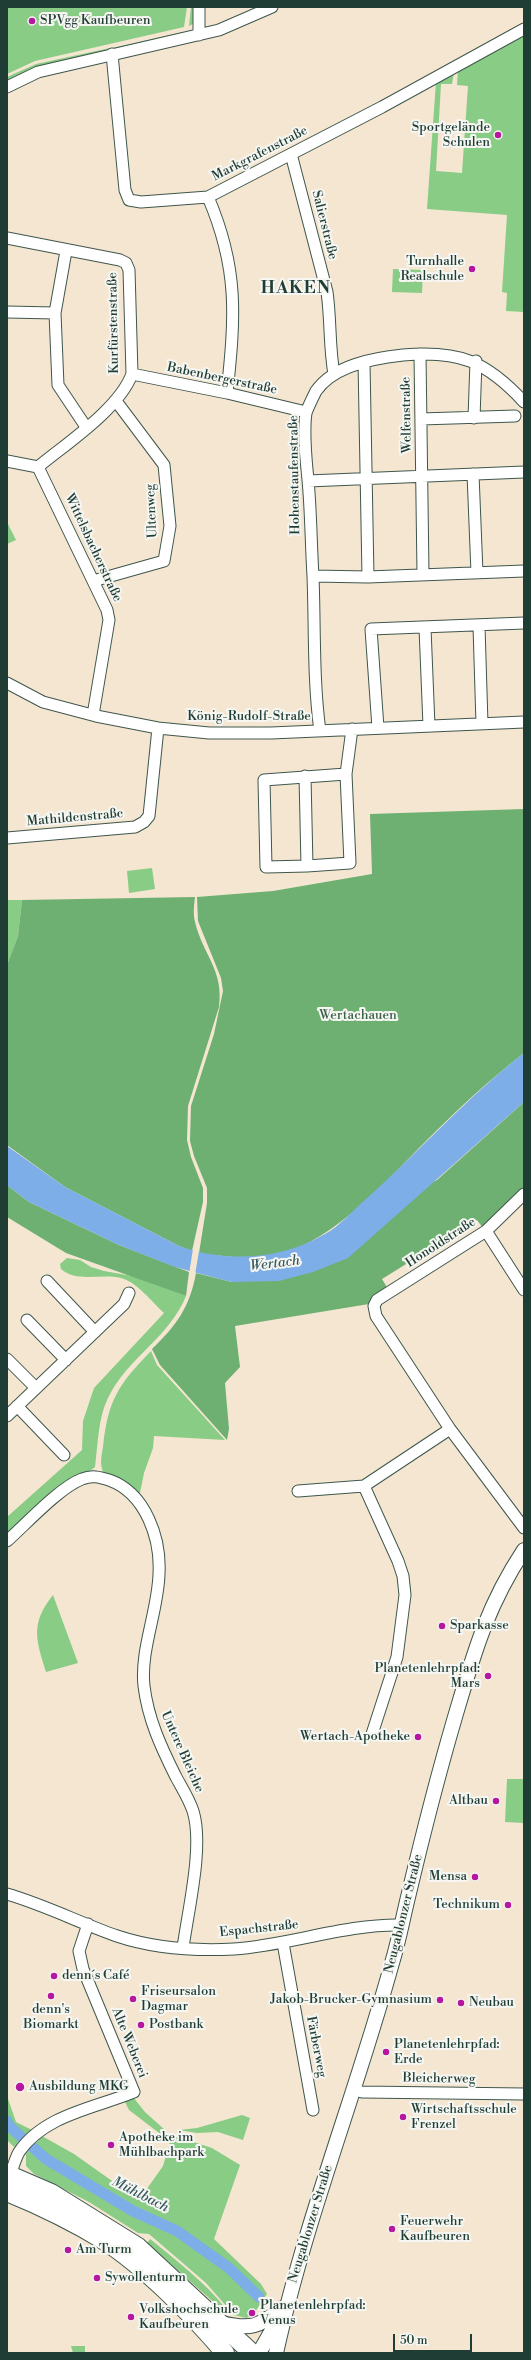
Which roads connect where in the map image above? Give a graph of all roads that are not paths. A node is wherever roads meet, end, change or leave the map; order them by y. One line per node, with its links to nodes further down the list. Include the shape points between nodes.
1 (199, 7): 4 (street)
2 (272, 7): 4 (street, via 240,22)
3 (524, 29): 7 (street, Markgrafenstraße)
4 (199, 35): 5 (street)
5 (112, 54): 6 (street, via 38,72); 8 (street, Markgrafenstraße, via 125,190 129,200 141,202)
6 (7, 87)
7 (291, 154): 8 (street, Markgrafenstraße); 17 (street, Salierstraße, via 327,292)
8 (208, 197): 18 (street, via 225,244 233,293 234,326)
9 (7, 238): 10 (street, Kurfürstenstraße)
10 (66, 251): 12 (street); 16 (street, Kurfürstenstraße, via 126,263 129,270)
11 (7, 312): 12 (street)
12 (55, 314): 25 (street, via 58,385)
13 (420, 354): 14 (street, Hohenstaufenstraße, via 451,355); 15 (street, Hohenstaufenstraße); 24 (street, Welfenstraße)
14 (476, 361): 20 (street, Hohenstaufenstraße, via 504,381); 23 (street)
15 (364, 362): 17 (street, Hohenstaufenstraße); 31 (street)
16 (132, 374): 18 (street, Babenbergerstraße); 19 (street, Kurfürstenstraße, via 128,385)
17 (334, 374): 21 (street, Hohenstaufenstraße, via 316,391)
18 (227, 393): 21 (street, Babenbergerstraße)
19 (116, 400): 25 (street, Kurfürstenstraße); 38 (street, Ultenweg, via 164,465 170,535 164,561)
20 (524, 402)
21 (306, 412): 32 (street, Hohenstaufenstraße)
22 (515, 416): 23 (street)
23 (474, 418): 24 (street)
24 (420, 419): 30 (street, Welfenstraße)
25 (86, 427): 27 (street, Kurfürstenstraße)
26 (7, 461): 27 (street)
27 (38, 467): 38 (street, Wittelsbacherstraße)
28 (524, 472): 29 (street)
29 (473, 474): 30 (street); 34 (street)
30 (423, 476): 31 (street); 35 (street, Welfenstraße)
31 (366, 478): 32 (street); 37 (street)
32 (308, 481): 36 (street, Hohenstaufenstraße)
33 (524, 571): 34 (street)
34 (477, 573): 35 (street)
35 (423, 574): 37 (street)
36 (313, 576): 37 (street); 50 (street, Hohenstaufenstraße, via 315,682)
37 (368, 577)
38 (93, 581): 43 (street, Wittelsbacherstraße, via 109,620)
39 (524, 623): 40 (street)
40 (479, 626): 41 (street); 45 (street)
41 (424, 628): 46 (street); 48 (street, via 371,629)
42 (7, 683): 43 (street, König-Rudolf-Straße, via 43,702)
43 (93, 715): 47 (street, König-Rudolf-Straße)
44 (524, 722): 45 (street, König-Rudolf-Straße)
45 (482, 724): 46 (street, König-Rudolf-Straße)
46 (428, 726): 48 (street, König-Rudolf-Straße)
47 (158, 728): 50 (street, König-Rudolf-Straße, via 215,733); 53 (street, Mathildenstraße, via 148,816 144,822 135,827)
48 (378, 728): 49 (street, König-Rudolf-Straße)
49 (352, 729): 50 (street, König-Rudolf-Straße); 51 (street)
50 (320, 731)
51 (346, 774): 52 (street); 54 (street, via 350,863)
52 (305, 776): 54 (street); 54 (street, via 264,780 266,867)
53 (7, 838)
54 (307, 866)
55 (524, 1194): 56 (street, Honoldstraße)
56 (486, 1231): 58 (street); 67 (street, Honoldstraße, via 377,1300 374,1311)
57 (47, 1281): 61 (street)
58 (524, 1290)
59 (130, 1293): 61 (street, via 124,1304)
60 (27, 1320): 63 (street)
61 (95, 1332): 63 (street)
62 (7, 1359): 64 (street)
63 (66, 1360): 64 (street)
64 (36, 1388): 65 (street)
65 (17, 1406): 66 (street); 68 (street)
66 (7, 1416)
67 (450, 1429): 69 (street); 71 (street)
68 (64, 1454)
69 (364, 1486): 70 (street); 74 (street, via 398,1561 405,1595 397,1658)
70 (298, 1491)
71 (524, 1528)
72 (7, 1541): 79 (street, Untere Bleiche, via 70,1485 81,1479 97,1476 127,1490 140,1504 151,1523 158,1548 160,1574 151,1631 145,1650 144,1685 149,1714 160,1744 193,1810 197,1830)
73 (524, 1550): 77 (street, Neugablonzer Straße, via 499,1591 478,1638 442,1764)
74 (372, 1734)
75 (7, 1894): 76 (street, Espachstraße)
76 (88, 1924): 79 (street, Espachstraße, via 141,1942); 83 (street, Alte Weberei, via 79,1951 83,1969 134,2092 56,2121 38,2132 21,2149)
77 (401, 1925): 78 (street, Espachstraße, via 374,1926); 80 (street, Neugablonzer Straße)
78 (283, 1943): 79 (street, Espachstraße, via 233,1949); 82 (street, Färberweg)
79 (183, 1948)
80 (354, 2090): 81 (street, Bleicherweg); 84 (street, Neugablonzer Straße)
81 (524, 2094)
82 (313, 2110)
83 (8, 2180): 85 (main road, via 51,2193 132,2242); 86 (main road, via 44,2208 106,2242 162,2287)
84 (286, 2306): 85 (street, via 262,2324 247,2328); 88 (street, Neugablonzer Straße); 89 (street, Neugablonzer Straße)
85 (222, 2323): 87 (main road)
86 (225, 2353)
87 (252, 2353)
88 (259, 2353)
89 (276, 2353)

